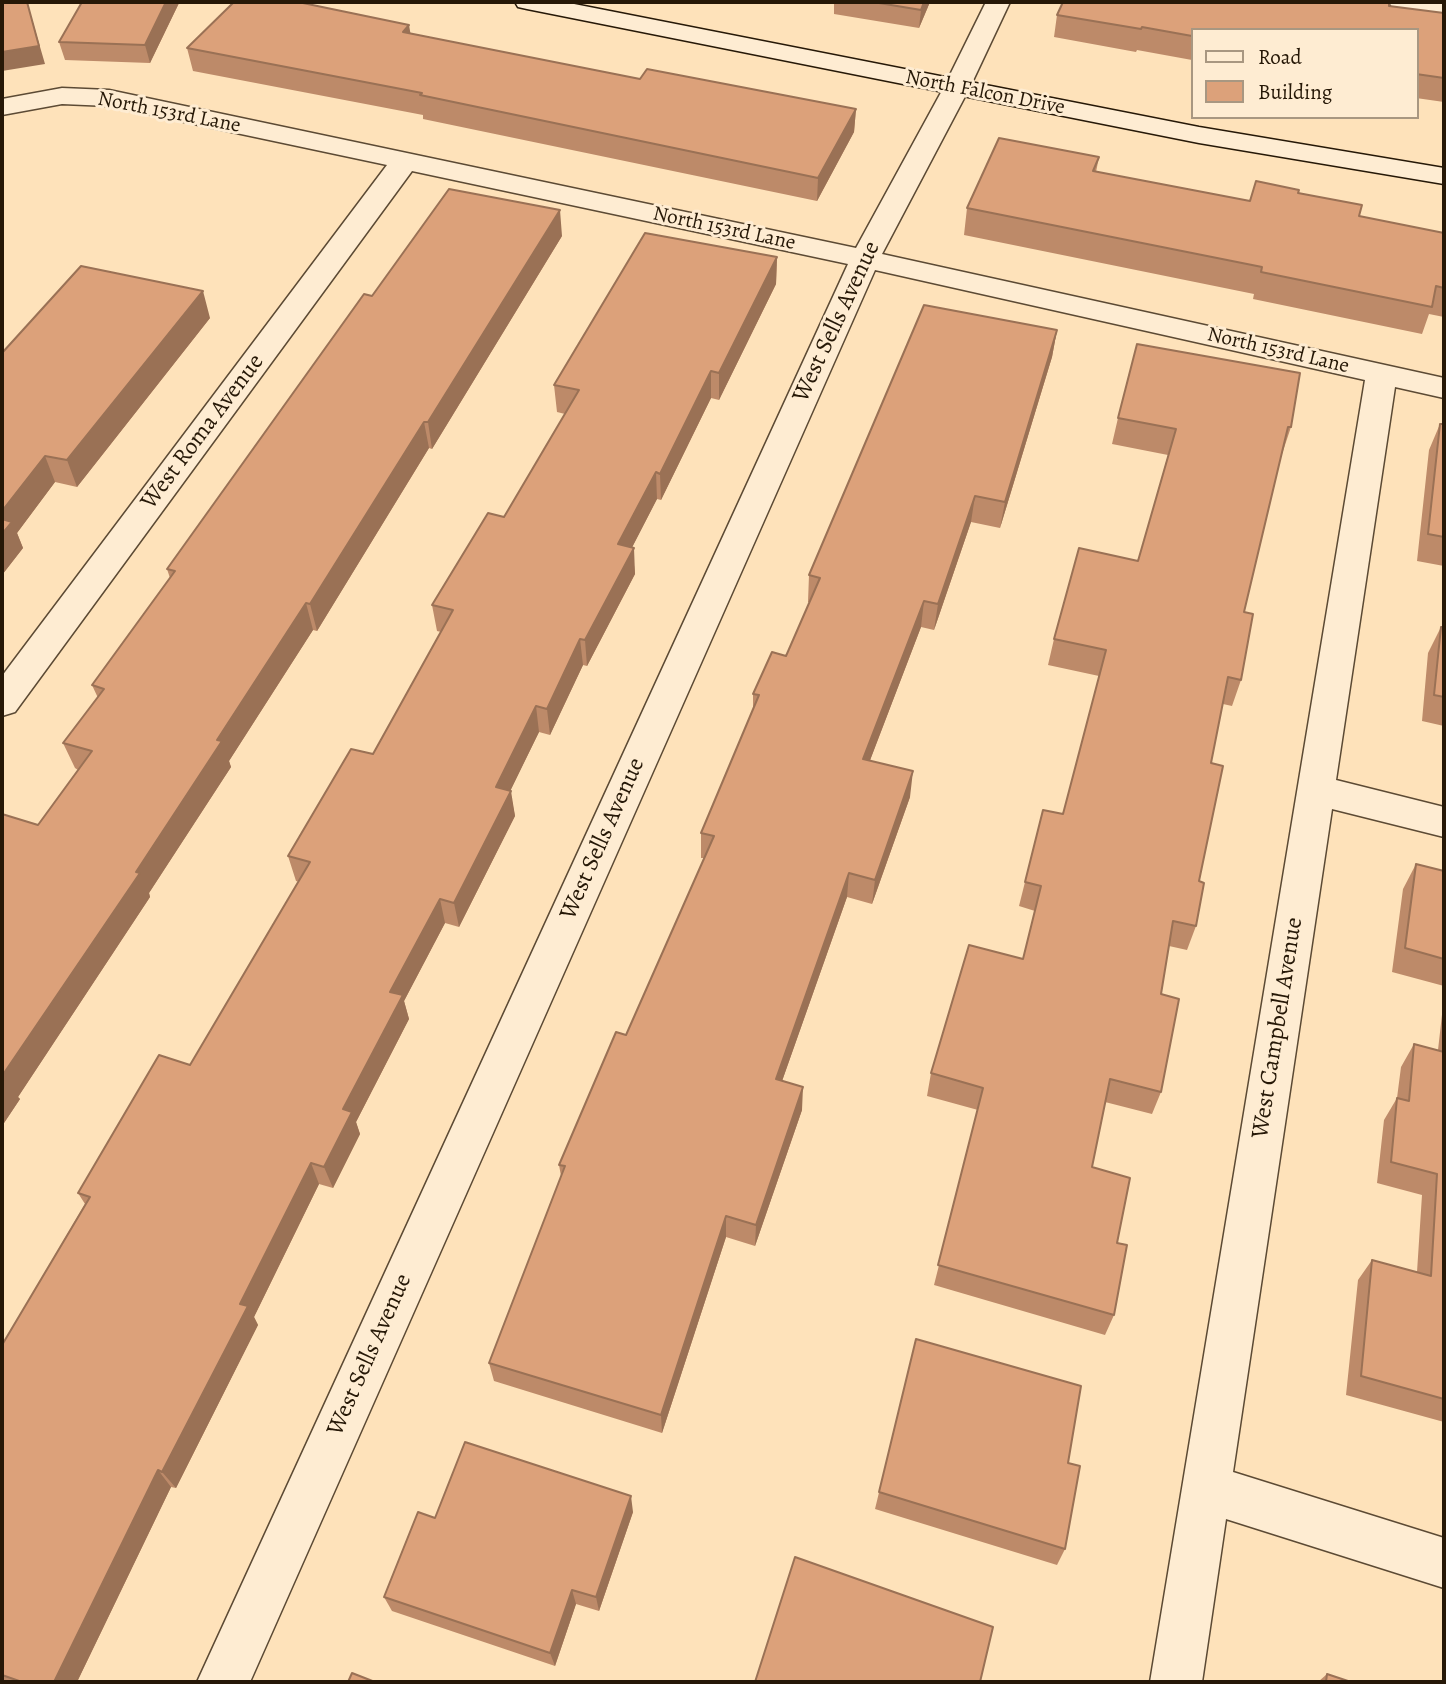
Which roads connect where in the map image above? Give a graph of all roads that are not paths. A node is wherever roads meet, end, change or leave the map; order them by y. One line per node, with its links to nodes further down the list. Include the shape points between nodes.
1 (527, 2): 5 (street, North Falcon Drive)
2 (998, 2): 5 (street, West Sells Avenue)
3 (1401, 2): 4 (street)
4 (1443, 6)
5 (957, 87): 8 (street, North Falcon Drive, via 1199,135); 9 (street, West Sells Avenue)
6 (2, 107): 7 (street, North 153rd Lane, via 62,96 109,97)
7 (404, 162): 9 (street, North 153rd Lane); 12 (street, West Roma Avenue)
8 (1444, 176)
9 (865, 259): 10 (street, North 153rd Lane); 17 (street, West Sells Avenue)
10 (1381, 374): 11 (street, North 153rd Lane); 13 (street, West Campbell Avenue)
11 (1444, 388)
12 (2, 702)
13 (1316, 790): 14 (street); 15 (street, West Campbell Avenue)
14 (1444, 822)
15 (1206, 1488): 16 (street); 18 (street, West Campbell Avenue)
16 (1444, 1563)
17 (223, 1682)
18 (1176, 1682)

